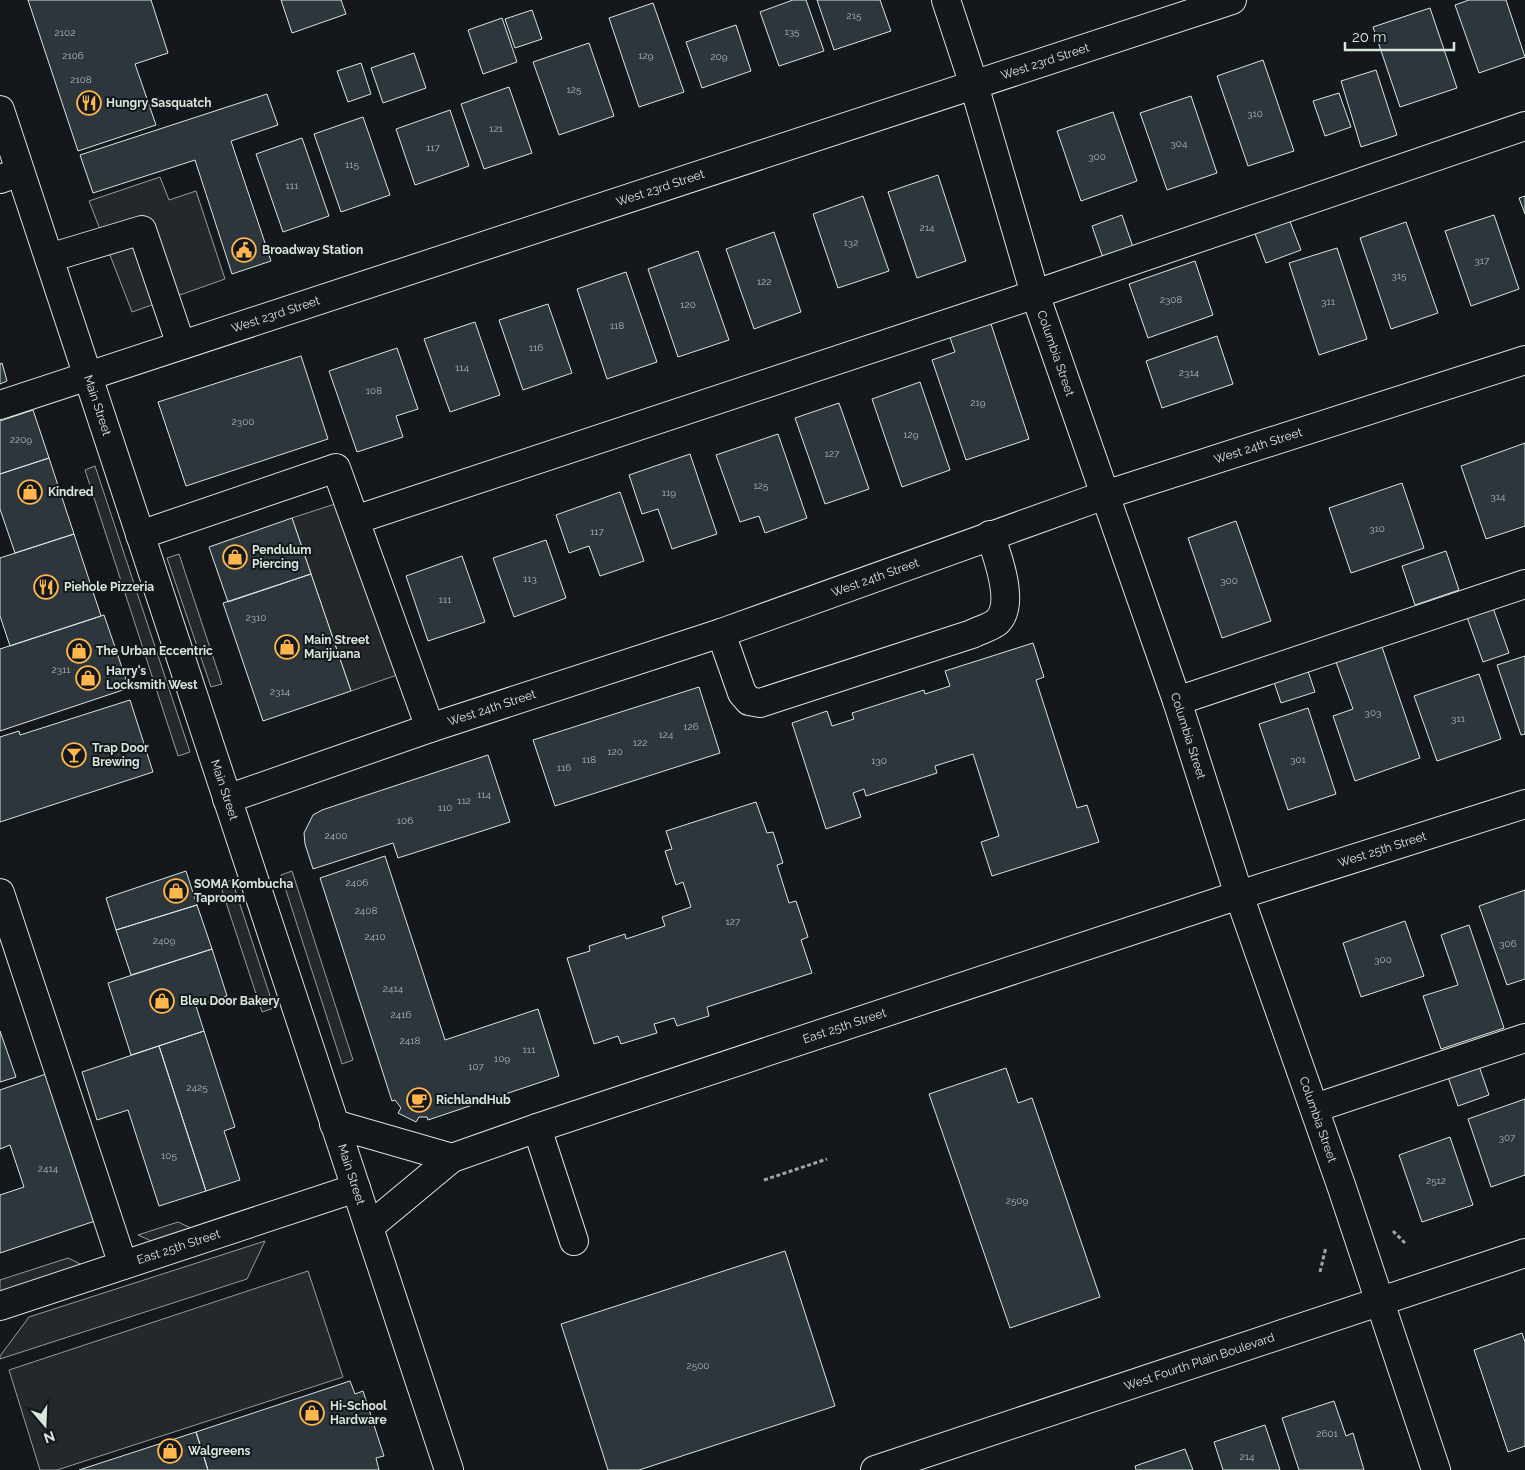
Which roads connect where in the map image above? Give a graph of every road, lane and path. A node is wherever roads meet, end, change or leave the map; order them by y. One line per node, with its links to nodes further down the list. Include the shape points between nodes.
1 (946, 0): 3 (street, Columbia Street)
2 (1232, 0): 3 (street, West 23rd Street)
3 (974, 86): 8 (street, Columbia Street); 9 (street, West 23rd Street)
4 (0, 110): 6 (street, Main Street)
5 (1525, 126): 8 (street)
6 (10, 176): 7 (street, Main Street)
7 (49, 258): 9 (street, via 142,230); 11 (street, Main Street)
8 (1035, 294): 13 (street, Columbia Street); 14 (street)
9 (182, 345): 11 (street, West 23rd Street)
10 (1525, 360): 13 (street, West 24th Street)
11 (88, 377): 12 (street, West 23rd Street); 16 (street, Main Street)
12 (0, 405)
13 (1105, 495): 15 (street, West 24th Street); 19 (street, Columbia Street)
14 (355, 520): 16 (street, via 336,468); 20 (street)
15 (990, 535): 18 (street, West 24th Street); 18 (street, via 1002,573 1004,611 997,622 972,634 760,702 749,701 742,693)
16 (140, 536): 21 (street, Main Street)
17 (1525, 584): 19 (street)
18 (721, 633): 20 (street, West 24th Street)
19 (1177, 701): 24 (street, Columbia Street)
20 (430, 728): 21 (street, West 24th Street)
21 (227, 799): 27 (street, Main Street)
22 (1525, 804): 24 (street, West 25th Street)
23 (0, 893): 36 (street)
24 (1239, 895): 26 (street, Columbia Street); 28 (street, East 25th Street)
25 (1525, 1038): 26 (street)
26 (1315, 1108): 37 (street, Columbia Street)
27 (334, 1124): 29 (street); 32 (street, Main Street)
28 (537, 1128): 29 (street, East 25th Street); 34 (street)
29 (452, 1158): 33 (street, East 25th Street)
30 (827, 1159): 31 (path)
31 (764, 1180)
32 (356, 1188): 33 (street, Main Street); 36 (street, East 25th Street)
33 (369, 1227): 39 (street, Main Street)
34 (574, 1241)
35 (1525, 1253): 37 (street, West Fourth Plain Boulevard)
36 (123, 1265): 38 (street, East 25th Street)
37 (1380, 1301): 40 (street, West Fourth Plain Boulevard); 41 (street, Columbia Street)
38 (0, 1306)
39 (449, 1470)
40 (875, 1470)
41 (1436, 1470)

